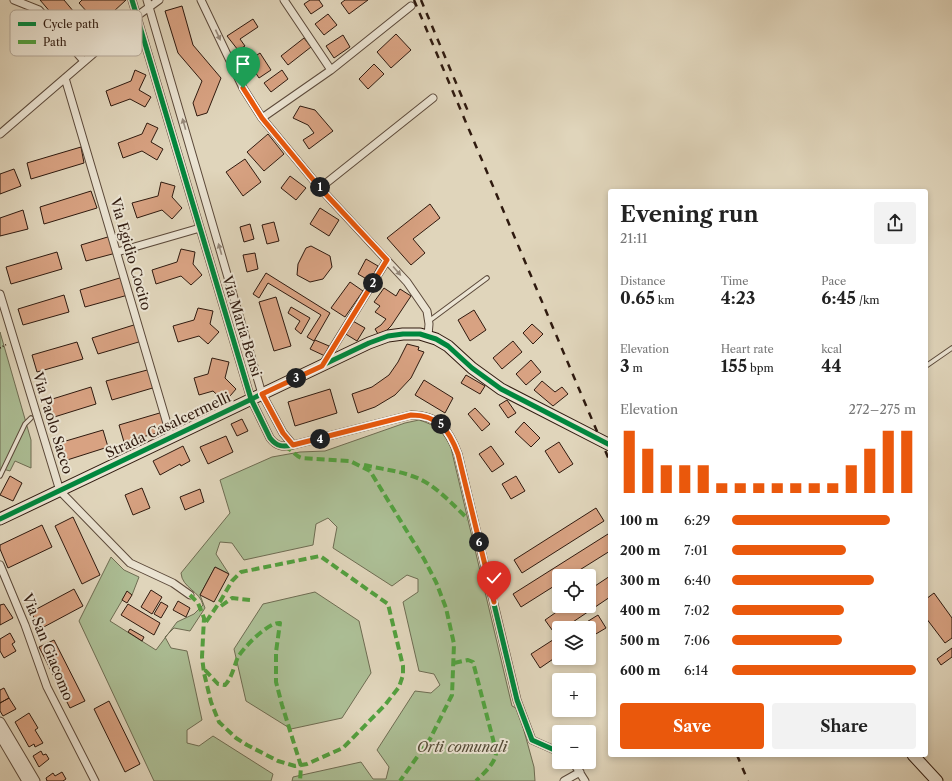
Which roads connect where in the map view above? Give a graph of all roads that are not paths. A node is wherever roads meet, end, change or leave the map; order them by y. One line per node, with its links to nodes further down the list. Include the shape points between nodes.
1 (14, 0): 8 (street)
2 (132, 0): 9 (street, Via Maria Bensi)
3 (159, 0): 6 (street)
4 (201, 0): 17 (street, one-way to 17, via 243,88)
5 (284, 0): 14 (street)
6 (148, 3): 30 (street, Via Maria Bensi, one-way to 6)
7 (411, 6): 14 (street)
8 (39, 10)
9 (135, 10)
10 (142, 33): 20 (street, Via Maria Bensi)
11 (80, 56): 13 (street)
12 (90, 56): 13 (street)
13 (84, 61): 15 (street)
14 (331, 70): 17 (street)
15 (65, 78): 18 (street); 21 (street, Via Egidio Cocito)
16 (433, 98): 19 (street)
17 (262, 118): 19 (street)
18 (0, 134)
19 (320, 188): 22 (street)
20 (200, 228): 21 (street); 31 (street, Via Maria Bensi)
21 (117, 252): 33 (street, Via Egidio Cocito)
22 (387, 260): 25 (street, one-way to 25, via 407,282 427,311); 29 (street)
23 (487, 278): 25 (lane)
24 (0, 294): 37 (street, Via Paolo Sacco)
25 (428, 321): 26 (street)
26 (428, 336): 29 (main road, Strada Casalcermelli, via 388,336); 34 (main road, Strada Casalcermelli, via 448,346 501,389)
27 (952, 348): 28 (lane)
28 (928, 365)
29 (322, 366): 30 (main road, Strada Casalcermelli)
30 (262, 394): 31 (main road, Strada Casalcermelli); 35 (street, Via Maria Bensi, via 283,433)
31 (251, 399): 33 (main road, Strada Casalcermelli); 35 (street, Via Maria Bensi, via 274,443 282,447)
32 (31, 418): 36 (lane, via 25,424)
33 (171, 437): 37 (main road, Strada Casalcermelli)
34 (608, 444)
35 (293, 445): 43 (street, Via Maria Bensi, via 411,415 430,418 446,428 458,454 517,700 532,740)
36 (0, 476)
37 (60, 490): 38 (main road, Strada Casalcermelli); 40 (street, Via Paolo Sacco, via 130,563 173,583)
38 (0, 519)
39 (0, 565): 49 (street, Via San Giacomo, via 47,687)
40 (190, 595)
41 (0, 722): 48 (street)
42 (0, 735): 47 (street)
43 (552, 749)
44 (915, 757): 52 (main road)
45 (578, 769): 46 (street)
46 (580, 772): 50 (street); 51 (street)
47 (27, 781)
48 (35, 781)
49 (95, 781)
50 (564, 781)
51 (585, 781)
52 (937, 781)

